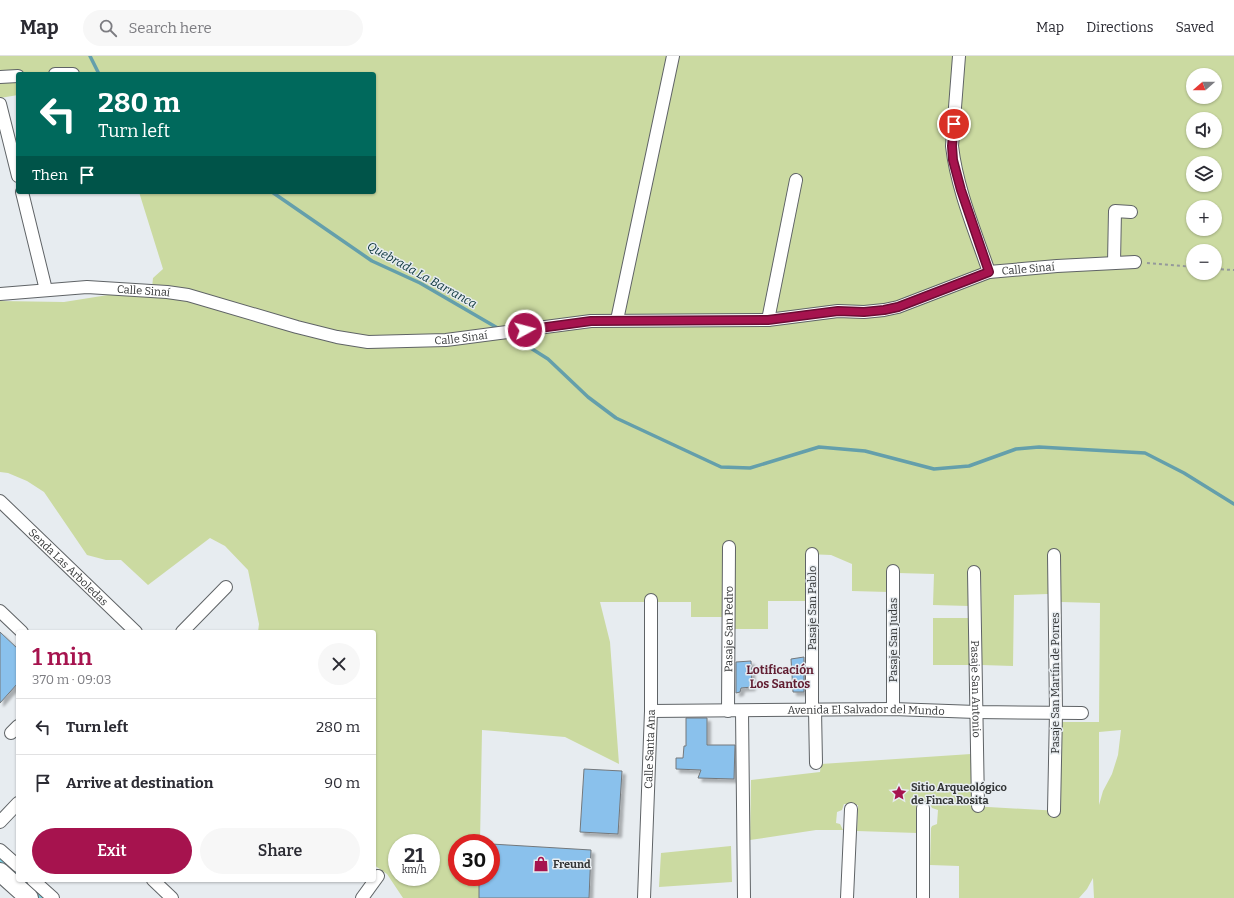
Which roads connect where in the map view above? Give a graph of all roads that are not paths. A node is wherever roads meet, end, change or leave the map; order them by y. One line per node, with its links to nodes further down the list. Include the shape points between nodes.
1 (673, 56): 15 (street)
2 (960, 56): 12 (street, via 953,160)
3 (16, 76): 4 (street)
4 (0, 77)
5 (0, 104): 6 (street)
6 (16, 168)
7 (796, 180): 16 (street)
8 (22, 194): 13 (street)
9 (1131, 212): 11 (street, via 1114,211)
10 (1135, 262): 11 (street, Calle Sinaí)
11 (1114, 263): 12 (street, Calle Sinaí)
12 (989, 272): 16 (street, Calle Sinaí, via 898,307)
13 (46, 290): 14 (street, Calle Sinaí); 15 (street, Calle Sinaí, via 125,288 188,295 298,327 368,342 446,340 591,321)
14 (0, 294)
15 (617, 320): 16 (street, Calle Sinaí)
16 (768, 320)
17 (0, 501): 27 (street, Senda Las Arboledas)
18 (729, 548): 32 (street, Pasaje San Pedro)
19 (812, 554): 30 (street, Pasaje San Pablo)
20 (1054, 555): 35 (street, Pasaje San Martín de Porres)
21 (893, 571): 29 (street, Pasaje San Judas)
22 (974, 572): 34 (street, Pasaje San Antonio)
23 (226, 587): 28 (street)
24 (650, 600): 31 (street, Calle Santa Ana)
25 (0, 611): 26 (street)
26 (20, 630)
27 (134, 630)
28 (184, 630)
29 (893, 709): 30 (street, Avenida El Salvador del Mundo); 34 (street, Avenida El Salvador del Mundo)
30 (814, 710): 33 (street, Avenida El Salvador del Mundo); 37 (street, Pasaje San Pablo)
31 (651, 711): 32 (street, Avenida El Salvador del Mundo); 57 (street, Calle Santa Ana)
32 (728, 711): 33 (street, Avenida El Salvador del Mundo)
33 (742, 711): 58 (street)
34 (976, 712): 35 (street, Avenida El Salvador del Mundo); 39 (street, Pasaje San Antonio)
35 (1056, 712): 36 (street, Avenida El Salvador del Mundo); 42 (street, Pasaje San Martín de Porres)
36 (1082, 713)
37 (816, 763)
38 (16, 805): 43 (street)
39 (978, 806)
40 (923, 808): 60 (street)
41 (851, 809): 59 (street)
42 (1054, 811)
43 (0, 822)
44 (0, 850): 45 (street)
45 (16, 864)
46 (0, 872): 49 (highway)
47 (378, 876): 48 (street)
48 (376, 879)
49 (16, 881)
50 (18, 882): 53 (highway)
51 (155, 882): 55 (street)
52 (374, 882): 56 (street)
53 (32, 890): 54 (street)
54 (53, 898)
55 (172, 898)
56 (362, 898)
57 (644, 898)
58 (744, 898)
59 (847, 898)
60 (923, 898)

